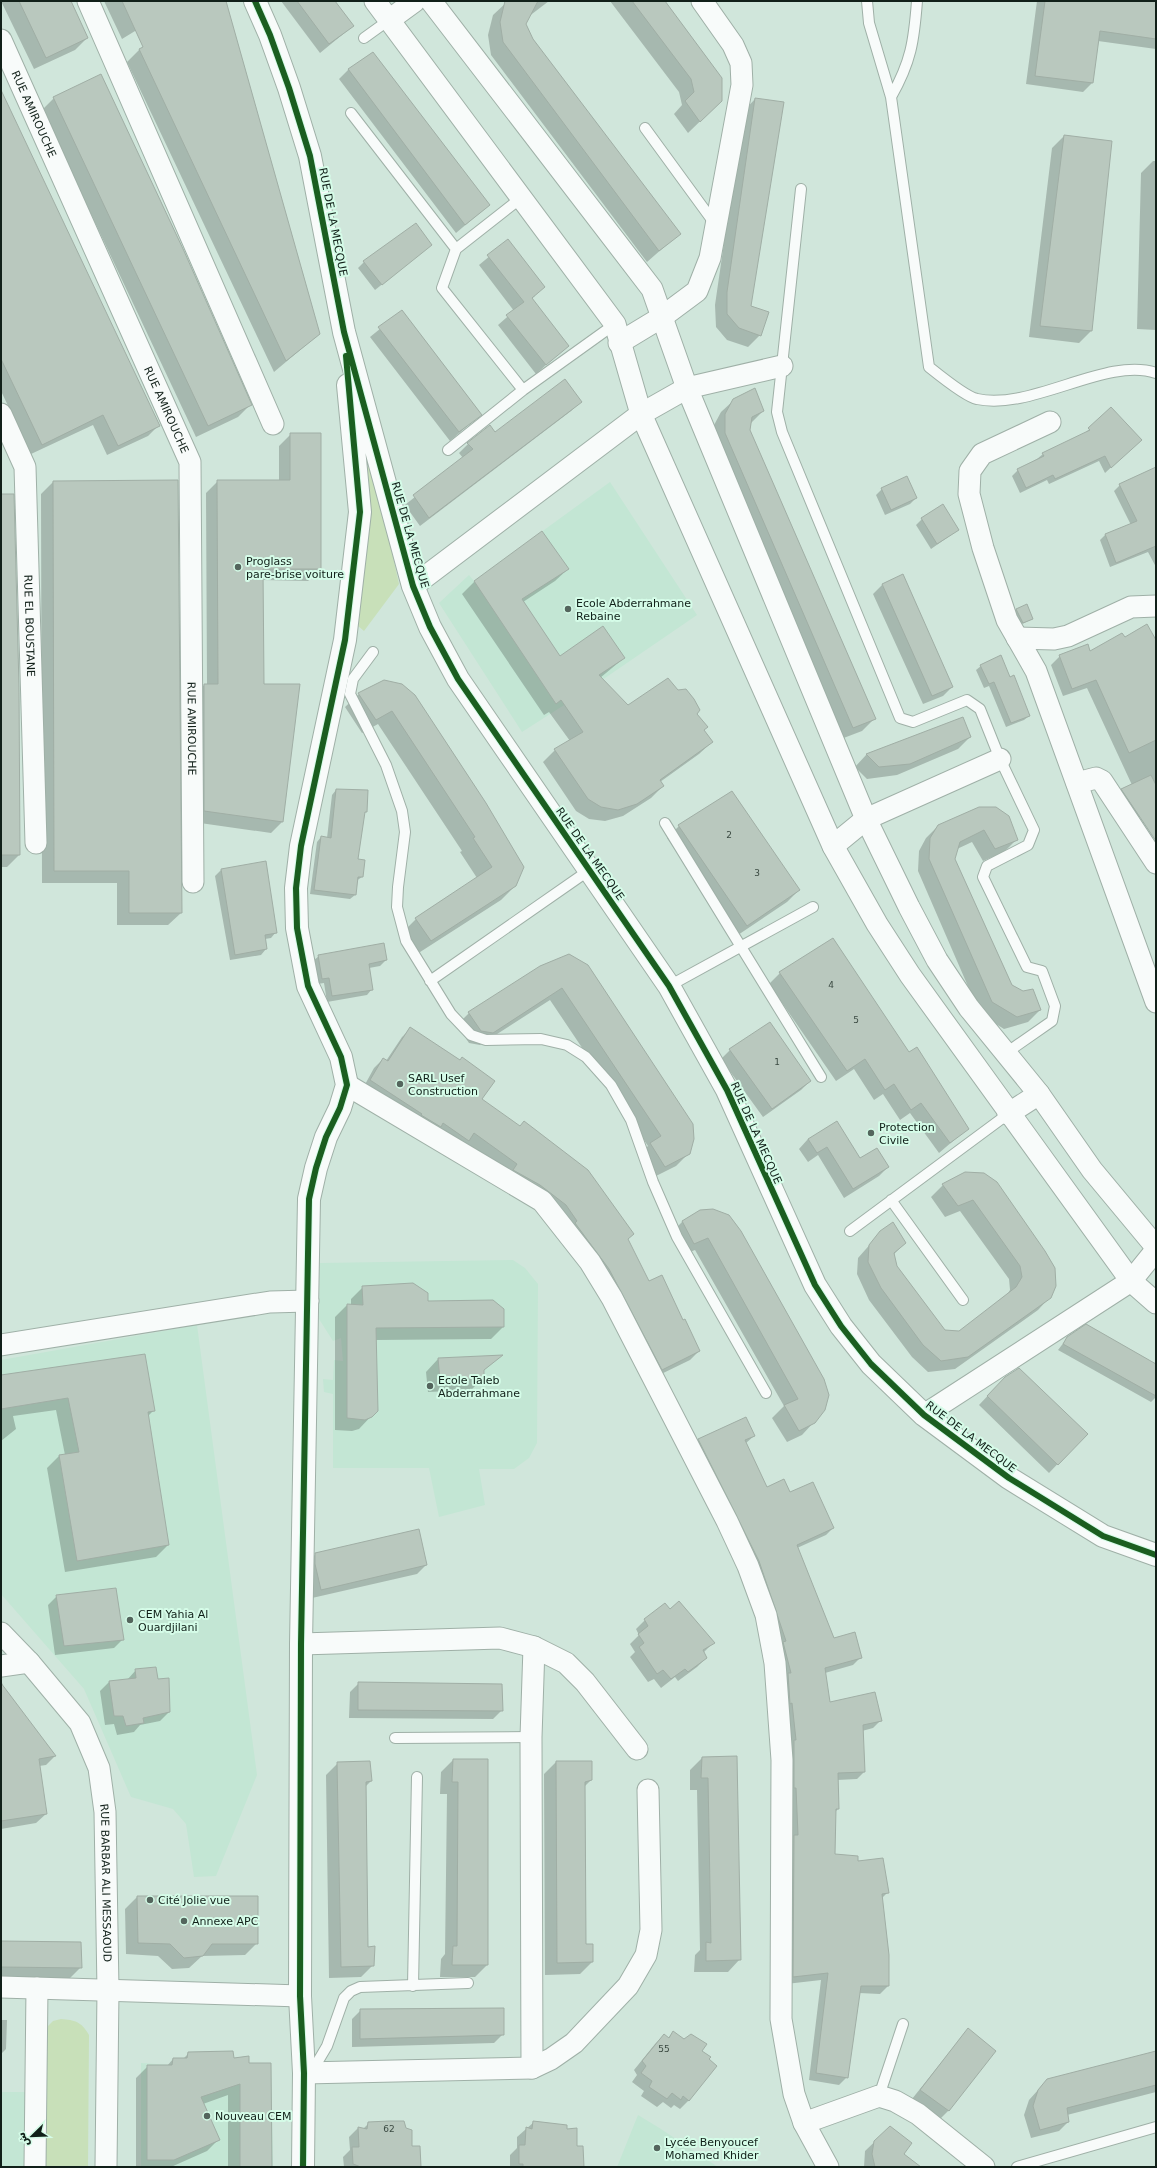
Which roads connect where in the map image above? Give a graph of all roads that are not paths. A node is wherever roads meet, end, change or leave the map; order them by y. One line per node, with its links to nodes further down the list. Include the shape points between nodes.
1 (88, 1): 29 (street)
2 (255, 1): 20 (street, RUE DE LA MECQUE, via 289,88 310,156)
3 (375, 1): 9 (street)
4 (415, 1): 9 (street)
5 (431, 1): 19 (street, via 652,289)
6 (702, 1): 17 (street, via 733,44 741,63 742,85)
7 (867, 1): 12 (lane, via 868,23)
8 (917, 1): 12 (lane, via 915,37 905,73)
9 (389, 20): 10 (lane); 16 (street)
10 (364, 38)
11 (1, 40): 43 (street, RUE AMIROUCHE, via 190,462)
12 (891, 97): 23 (lane, via 929,367 976,399 1008,400 1109,374 1144,369)
13 (352, 113): 18 (lane)
14 (645, 128): 17 (lane)
15 (802, 189): 22 (lane)
16 (521, 198): 18 (lane); 21 (street)
17 (716, 225): 19 (street, via 710,258 696,291)
18 (456, 249): 25 (lane, via 442,288)
19 (662, 317): 21 (street); 24 (street)
20 (344, 332): 31 (street, RUE DE LA MECQUE); 51 (street, via 360,512 345,640 301,846 296,888 296,928 308,986 342,1056)
21 (617, 334): 25 (lane); 27 (street)
22 (782, 366): 24 (street); 35 (lane, via 777,412 782,432 900,718 913,722 967,700 980,709)
23 (1156, 373)
24 (687, 388): 27 (street); 37 (street)
25 (523, 390): 30 (lane)
26 (1, 414): 39 (street, RUE EL BOUSTANE, via 25,467)
27 (641, 414): 31 (street); 40 (street)
28 (1050, 422): 33 (street, via 982,454 970,471 969,494 983,548 1006,620)
29 (273, 424)
30 (448, 450)
31 (413, 586): 42 (street, RUE DE LA MECQUE, via 430,627 458,679)
32 (1156, 606): 33 (street, via 1131,607 1068,636 1054,639)
33 (1017, 638): 36 (street, via 1036,671)
34 (373, 652): 46 (lane, via 354,679 350,694 386,765 402,811 405,832 397,907 406,940)
35 (1000, 759): 37 (street); 49 (lane, via 1034,830 1028,845 988,866 983,877 1027,966 1042,971 1055,1006 1052,1021)
36 (1077, 783): 41 (street, via 1096,778 1102,781); 48 (street)
37 (866, 819): 40 (street); 49 (street, via 938,960 969,1008)
38 (665, 823): 45 (lane)
39 (36, 843)
40 (833, 846): 53 (street, via 906,969)
41 (1156, 863)
42 (588, 871): 46 (lane); 47 (street, RUE DE LA MECQUE)
43 (193, 882)
44 (813, 907): 45 (lane)
45 (742, 947): 47 (lane); 50 (lane)
46 (430, 981): 62 (lane, via 451,1014 471,1035 486,1040 541,1039 567,1045 586,1057 611,1085 631,1120 653,1182 677,1237)
47 (669, 986): 63 (street, RUE DE LA MECQUE, via 727,1090 815,1284 841,1326 871,1364)
48 (1156, 1002)
49 (1006, 1053): 52 (street)
50 (821, 1077)
51 (347, 1085): 59 (street, via 340,1108 326,1137 309,1199); 85 (street, via 542,1202 590,1262 612,1298 748,1566 766,1614 776,1671 782,1760 781,2018 794,2094)
52 (1040, 1094): 53 (street); 56 (street, via 1092,1170)
53 (1008, 1114): 54 (lane); 57 (street)
54 (891, 1200): 55 (lane); 58 (lane)
55 (850, 1231)
56 (1156, 1249): 57 (street)
57 (1131, 1281): 60 (street); 63 (street)
58 (963, 1300)
59 (308, 1301): 61 (street, via 270,1302); 66 (street)
60 (1156, 1303)
61 (1, 1345)
62 (766, 1393)
63 (924, 1415): 64 (street, RUE DE LA MECQUE, via 1009,1478 1103,1536)
64 (1156, 1555)
65 (1, 1633): 68 (street, RUE BARBAR ALI MESSAOUD)
66 (301, 1644): 67 (street, via 500,1638); 80 (street)
67 (534, 1647): 70 (street); 72 (street, via 566,1663 585,1682)
68 (29, 1662): 69 (street); 79 (street, RUE BARBAR ALI MESSAOUD, via 80,1723 98,1768 105,1812)
69 (1, 1666)
70 (531, 1737): 71 (lane); 82 (street)
71 (395, 1738)
72 (637, 1749)
73 (416, 1777): 76 (lane)
74 (648, 1790): 82 (street, via 651,1930 646,1956 628,1986 574,2043)
75 (468, 1983): 76 (lane)
76 (413, 1986): 83 (lane, via 360,1987 351,1991 344,1998 327,2046)
77 (1, 1987): 78 (street)
78 (37, 1988): 79 (street); 87 (street)
79 (108, 1990): 80 (street); 88 (street, RUE BARBAR ALI MESSAOUD)
80 (300, 1996): 83 (street)
81 (903, 2024): 84 (lane)
82 (532, 2068): 83 (street)
83 (308, 2073): 89 (street)
84 (879, 2096): 85 (street); 91 (street, via 895,2101 918,2114)
85 (804, 2123): 90 (street)
86 (1156, 2127): 92 (lane)
87 (35, 2167)
88 (106, 2167)
89 (303, 2167)
90 (828, 2167)
91 (984, 2167)
92 (1017, 2167)

